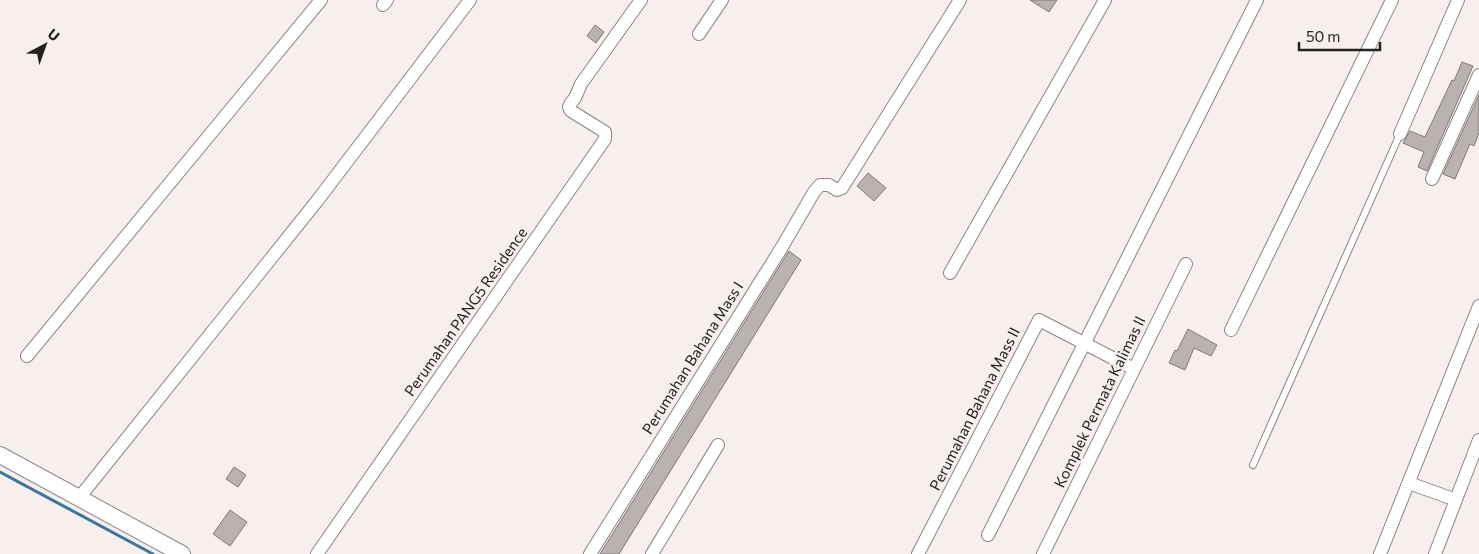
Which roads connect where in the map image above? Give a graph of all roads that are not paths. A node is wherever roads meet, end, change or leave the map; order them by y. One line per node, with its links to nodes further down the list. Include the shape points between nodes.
1 (321, 0): 19 (street)
2 (470, 0): 26 (street, via 317,201)
3 (641, 0): 30 (street, Perumahan PANG5 Residence, via 581,84 569,107 604,132 605,139)
4 (722, 0): 10 (street)
5 (960, 0): 31 (street, Perumahan Bahana Mass I, via 842,188 837,190 819,185 814,192)
6 (1105, 0): 15 (street)
7 (1257, 0): 18 (street)
8 (1392, 0): 17 (street)
9 (1458, 0): 12 (street)
10 (699, 34)
11 (1479, 75): 13 (street)
12 (1400, 134): 24 (lane)
13 (1432, 179)
14 (1186, 264): 20 (street, Komplek Permata Kalimas II)
15 (950, 273)
16 (1478, 311): 25 (street)
17 (1231, 330)
18 (1085, 344): 20 (street, Perumahan Bahana Mass II); 28 (street); 33 (street, Perumahan Bahana Mass II, via 1039,320)
19 (27, 356)
20 (1134, 369): 34 (street, Komplek Permata Kalimas II)
21 (1479, 440): 27 (street)
22 (718, 445): 32 (street)
23 (0, 455): 26 (street)
24 (1253, 465)
25 (1409, 483): 27 (street); 35 (street)
26 (79, 498): 29 (street)
27 (1456, 500): 36 (street)
28 (988, 535)
29 (182, 554)
30 (317, 554)
31 (590, 554)
32 (652, 554)
33 (918, 554)
34 (1043, 554)
35 (1380, 554)
36 (1435, 554)

